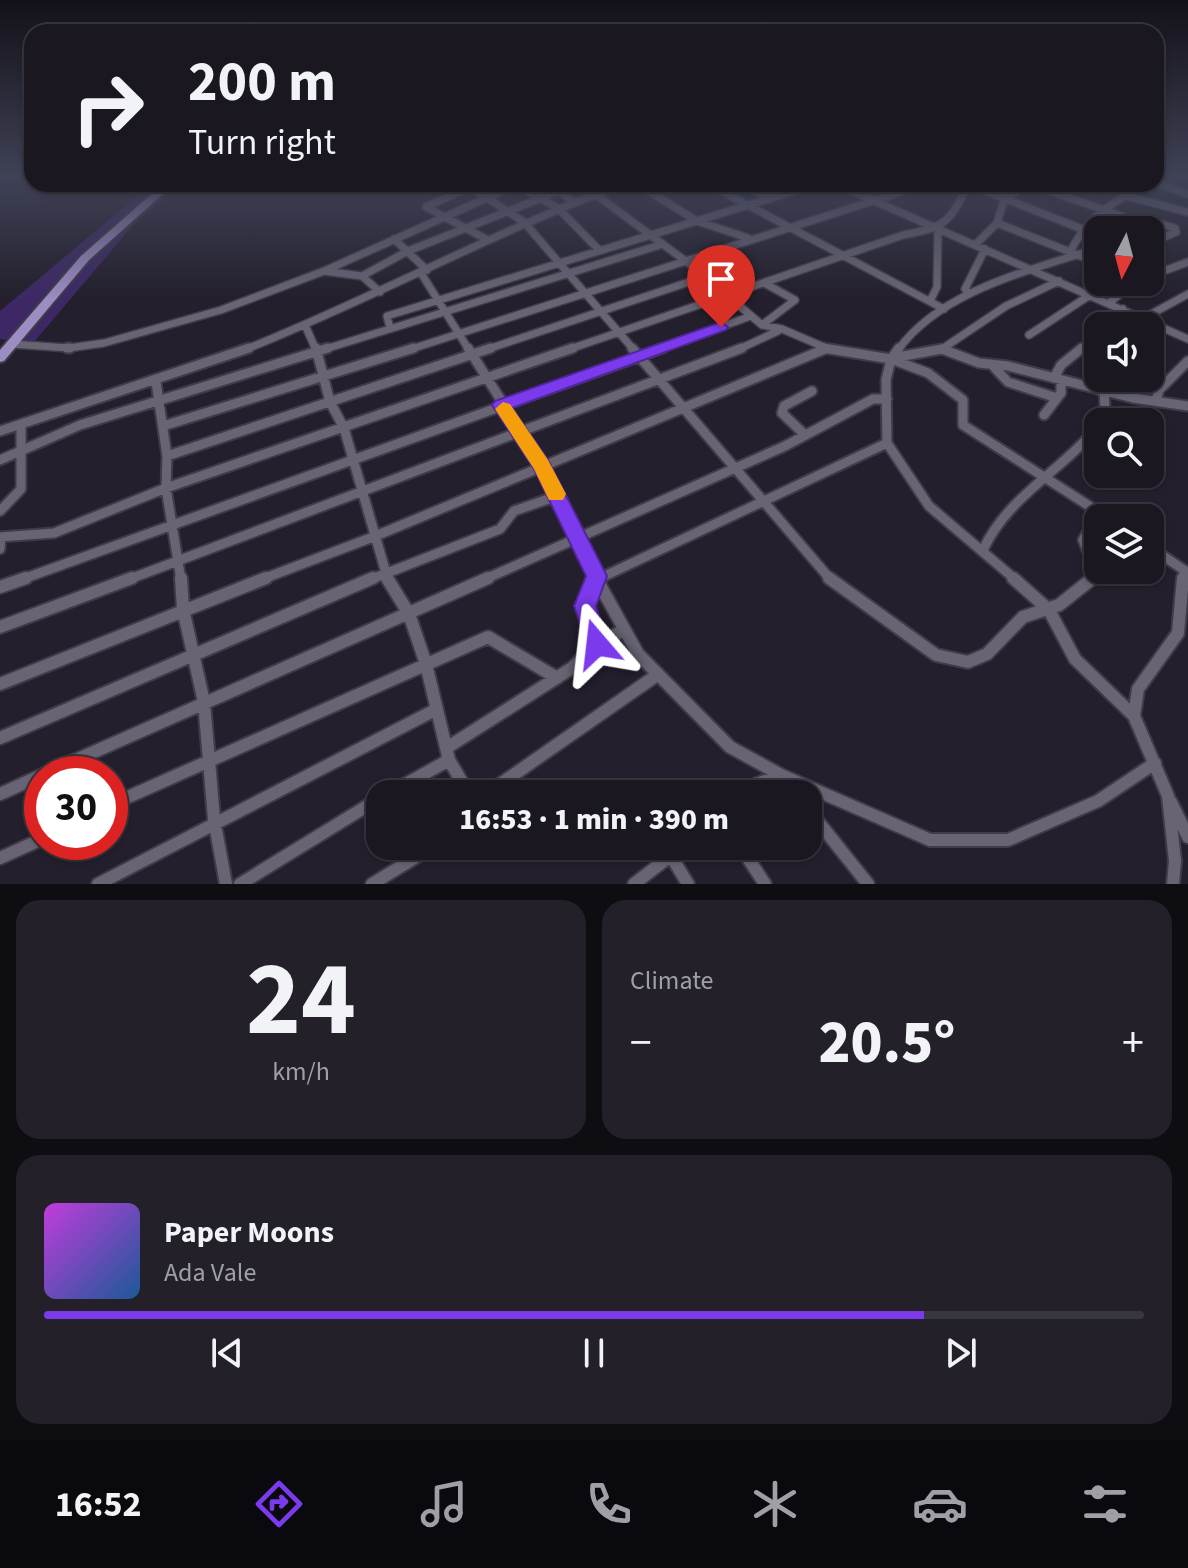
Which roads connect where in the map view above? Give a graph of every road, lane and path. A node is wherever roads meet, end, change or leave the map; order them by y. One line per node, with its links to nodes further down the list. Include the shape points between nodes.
1 (131, 217): 83 (main road, via 85,258)
2 (441, 217): 30 (street)
3 (446, 217): 22 (street)
4 (489, 217): 22 (street)
5 (517, 217): 19 (street)
6 (536, 217): 19 (street)
7 (567, 217): 36 (street)
8 (628, 217): 28 (street)
9 (691, 217): 18 (street)
10 (709, 217): 18 (street)
11 (770, 217): 23 (street)
12 (823, 217): 23 (street)
13 (912, 217): 24 (street)
14 (950, 217): 24 (street)
15 (999, 217): 20 (street)
16 (1050, 217): 26 (street)
17 (1095, 217): 26 (street)
18 (697, 221): 28 (street); 31 (street)
19 (524, 222): 32 (street); 44 (street)
20 (997, 223): 34 (street); 39 (street)
21 (1164, 225): 25 (street)
22 (465, 227): 32 (street); 37 (street)
23 (790, 228): 31 (street); 40 (street)
24 (938, 228): 34 (street); 40 (street); 64 (street, via 937,287)
25 (1175, 228): 27 (street); 29 (street)
26 (1082, 229): 39 (street)
27 (1188, 232)
28 (651, 234): 33 (street); 36 (street)
29 (1164, 237)
30 (394, 239): 37 (street); 46 (street)
31 (751, 239): 42 (street)
32 (488, 240): 47 (street)
33 (663, 244): 42 (street); 49 (street)
34 (976, 244): 35 (street)
35 (985, 249): 45 (street); 57 (street, via 965,289)
36 (599, 250): 44 (street)
37 (408, 251): 47 (street); 50 (street)
38 (1084, 251): 39 (street)
39 (1074, 253): 41 (street); 45 (street)
40 (843, 255): 53 (street); 64 (street)
41 (1084, 257)
42 (684, 262): 51 (street); 56 (street)
43 (1188, 262): 48 (street)
44 (557, 264): 49 (street); 63 (street)
45 (1034, 270): 52 (street); 57 (street)
46 (324, 271): 50 (street); 83 (street, via 138,335 69,348)
47 (424, 271): 54 (street); 63 (street)
48 (1164, 271)
49 (567, 274): 56 (street); 72 (street)
50 (362, 276): 54 (street)
51 (704, 277): 59 (street); 68 (street)
52 (1059, 281): 55 (street); 86 (street, via 1006,306)
53 (766, 284): 59 (street); 75 (street, via 795,300)
54 (380, 292): 74 (street)
55 (1084, 292)
56 (583, 293): 68 (street); 79 (street)
57 (969, 294): 66 (street)
58 (1188, 294): 71 (street)
59 (726, 296): 73 (street); 80 (street)
60 (1088, 296): 81 (street)
61 (1092, 296): 65 (street)
62 (1118, 296): 65 (street)
63 (440, 299): 72 (street); 76 (street, via 387,316)
64 (930, 301): 66 (street)
65 (1109, 303): 67 (street)
66 (944, 309): 91 (street, via 922,324)
67 (1123, 309): 69 (street); 70 (street)
68 (600, 312): 80 (street); 88 (street)
69 (1120, 312)
70 (1130, 312)
71 (1155, 312)
72 (446, 314): 76 (street); 79 (street)
73 (748, 317): 75 (street); 89 (street)
74 (305, 325): 87 (street); 98 (street)
75 (762, 325): 78 (street)
76 (390, 328): 87 (street)
77 (1164, 328): 82 (street)
78 (778, 331): 85 (street); 96 (street)
79 (460, 332): 88 (street); 94 (street)
80 (619, 335): 89 (street); 95 (street)
81 (1029, 335)
82 (1187, 337)
83 (11, 344): 90 (main road)
84 (1084, 346): 97 (street, via 1061,365)
85 (825, 349): 91 (street); 109 (street)
86 (942, 349): 91 (street); 93 (street)
87 (317, 351): 94 (street); 104 (street)
88 (474, 356): 95 (street); 106 (street)
89 (637, 356): 96 (street); 107 (street)
90 (0, 358)
91 (891, 359): 103 (street, via 884,388); 125 (street, via 928,373 963,400 963,425)
92 (1188, 361): 105 (street, via 1159,390)
93 (991, 364): 97 (street); 102 (street, via 1008,382)
94 (322, 375): 106 (street); 112 (street)
95 (484, 379): 107 (street); 113 (street)
96 (656, 379): 109 (street); 115 (street)
97 (1058, 379): 99 (street); 102 (street)
98 (156, 382): 104 (street); 111 (street)
99 (1084, 386)
100 (812, 391): 116 (street, via 784,406 782,413)
101 (1107, 392): 105 (street)
102 (1057, 398): 110 (street)
103 (887, 399): 116 (street, via 873,399); 117 (street, via 892,426)
104 (159, 400): 112 (street); 119 (street, via 80,425)
105 (1156, 401): 108 (street)
106 (330, 402): 113 (street); 120 (street)
107 (501, 405): 115 (street); 121 (street)
108 (1188, 406)
109 (681, 408): 123 (street); 124 (street)
110 (1044, 415)
111 (21, 425): 114 (street); 119 (street)
112 (163, 426): 120 (street)
113 (344, 428): 121 (street); 126 (street)
114 (0, 431)
115 (519, 432): 123 (street); 127 (street)
116 (805, 435): 124 (street)
117 (887, 443): 129 (street); 137 (street, via 929,506)
118 (1084, 444): 125 (street)
119 (19, 453): 122 (street); 131 (street, via 21,489)
120 (167, 456): 126 (street)
121 (351, 458): 127 (street); 132 (street)
122 (0, 460)
123 (542, 465): 128 (street); 134 (street)
124 (732, 468): 129 (street); 135 (street)
125 (1045, 478): 130 (street); 137 (street, via 1000,516 987,533)
126 (166, 488): 132 (street); 133 (street, via 54,533)
127 (362, 491): 134 (street); 139 (street)
128 (557, 496): 135 (street); 141 (street, via 514,511 500,529)
129 (762, 501): 142 (street); 146 (street, via 836,586 936,655 977,662 1022,617)
130 (1086, 504)
131 (0, 511)
132 (174, 523): 139 (street); 144 (street)
133 (1, 537): 136 (street)
134 (373, 537): 141 (street); 145 (street)
135 (578, 539): 142 (street); 147 (street)
136 (0, 549)
137 (983, 550): 146 (street)
138 (1164, 556): 140 (street)
139 (178, 561): 145 (street); 148 (street)
140 (1186, 571): 158 (street, via 1178,633 1138,689)
141 (384, 573): 147 (street); 151 (street)
142 (597, 576): 149 (street); 150 (street, via 585,606)
143 (1087, 584): 146 (street, via 1068,602)
144 (0, 587)
145 (183, 609): 151 (street); 155 (street)
146 (1049, 610): 158 (street, via 1075,659)
147 (409, 614): 152 (street); 156 (street)
148 (0, 627)
149 (624, 630): 150 (street); 153 (street)
150 (597, 644): 154 (street)
151 (192, 656): 156 (street); 159 (street)
152 (426, 664): 154 (street, via 488,637); 157 (street); 162 (street)
153 (657, 675): 164 (street, via 730,747); 167 (street)
154 (557, 678): 160 (street)
155 (0, 684)
156 (204, 702): 161 (street); 162 (street)
157 (437, 709): 160 (street); 175 (street)
158 (1134, 716): 163 (street)
159 (0, 738)
160 (449, 753): 165 (street); 166 (street)
161 (83, 756)
162 (209, 761): 173 (street); 175 (street)
163 (1155, 763): 164 (street, via 1098,801 1008,840 930,840); 172 (street)
164 (781, 775): 168 (street); 169 (street)
165 (409, 780)
166 (462, 780)
167 (506, 780)
168 (768, 780)
169 (785, 780)
170 (24, 783): 171 (street)
171 (0, 794)
172 (1168, 796): 177 (street); 192 (street)
173 (128, 797)
174 (366, 807): 186 (street)
175 (215, 825): 184 (street); 185 (street)
176 (822, 826): 191 (street)
177 (1188, 837)
178 (24, 847): 179 (street)
179 (0, 858)
180 (411, 860): 187 (street)
181 (666, 860): 188 (street)
182 (673, 860): 189 (street)
183 (749, 860): 190 (street)
184 (98, 884)
185 (226, 884)
186 (240, 884)
187 (372, 884)
188 (634, 884)
189 (688, 884)
190 (765, 884)
191 (868, 884)
192 (1173, 884)

